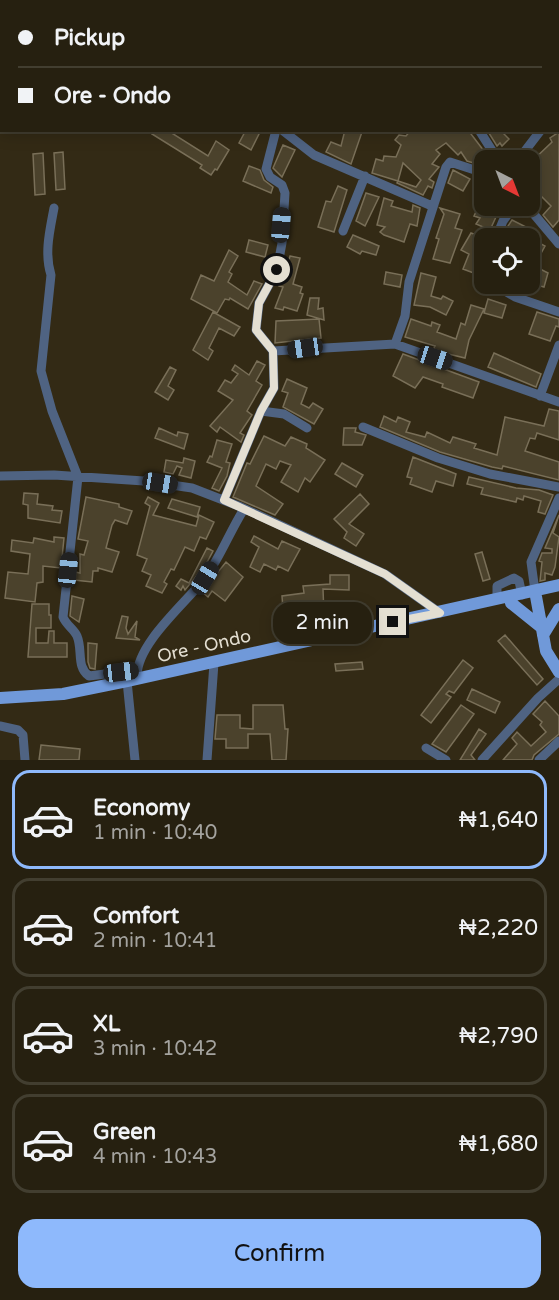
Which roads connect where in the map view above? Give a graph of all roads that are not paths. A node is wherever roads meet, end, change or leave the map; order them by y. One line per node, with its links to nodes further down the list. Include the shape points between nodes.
1 (275, 132): 19 (street, via 266,169 285,193 281,251 277,270 259,303 256,330)
2 (285, 132): 8 (street, via 314,155)
3 (480, 132): 5 (street)
4 (539, 132): 6 (street)
5 (492, 150)
6 (526, 150)
7 (474, 170): 9 (street, via 450,162)
8 (364, 177): 9 (street); 13 (street)
9 (432, 206): 17 (street)
10 (54, 208): 26 (street, via 48,242 51,274 41,371)
11 (535, 216): 14 (street)
12 (559, 230): 14 (street)
13 (344, 231)
14 (556, 241)
15 (510, 294): 16 (street)
16 (559, 312)
17 (395, 344): 19 (street); 20 (street)
18 (559, 345): 20 (street)
19 (273, 351): 22 (street, via 274,388)
20 (540, 396): 21 (street)
21 (559, 402)
22 (261, 411): 24 (street, via 284,414); 29 (street)
23 (363, 427): 27 (street, via 469,468)
24 (307, 428)
25 (0, 477): 26 (street)
26 (78, 477): 29 (street, via 192,488); 42 (street, via 63,617 77,636 84,673)
27 (559, 487)
28 (559, 498): 34 (street, via 531,562)
29 (224, 500): 30 (street)
30 (244, 509): 38 (street, via 385,574); 42 (street, via 205,578 169,617 140,660)
31 (559, 585): 34 (main road)
32 (559, 593): 34 (main road)
33 (522, 595): 34 (main road); 35 (main road); 35 (street, via 519,581 514,578 497,586)
34 (536, 595): 36 (main road); 39 (main road)
35 (497, 599): 38 (main road)
36 (511, 603): 38 (main road); 39 (main road)
37 (559, 609): 39 (main road)
38 (445, 612): 40 (main road, Ore - Ondo)
39 (542, 631): 41 (main road, via 550,661)
40 (214, 663): 42 (main road, Ore - Ondo); 50 (street)
41 (559, 672)
42 (134, 677): 44 (main road, Ore - Ondo, via 63,694); 49 (street)
43 (559, 679): 52 (street)
44 (0, 698)
45 (0, 726): 48 (street, via 23,735)
46 (559, 741): 53 (street)
47 (426, 748): 51 (street)
48 (25, 760)
49 (135, 760)
50 (207, 760)
51 (446, 760)
52 (482, 760)
53 (539, 760)

